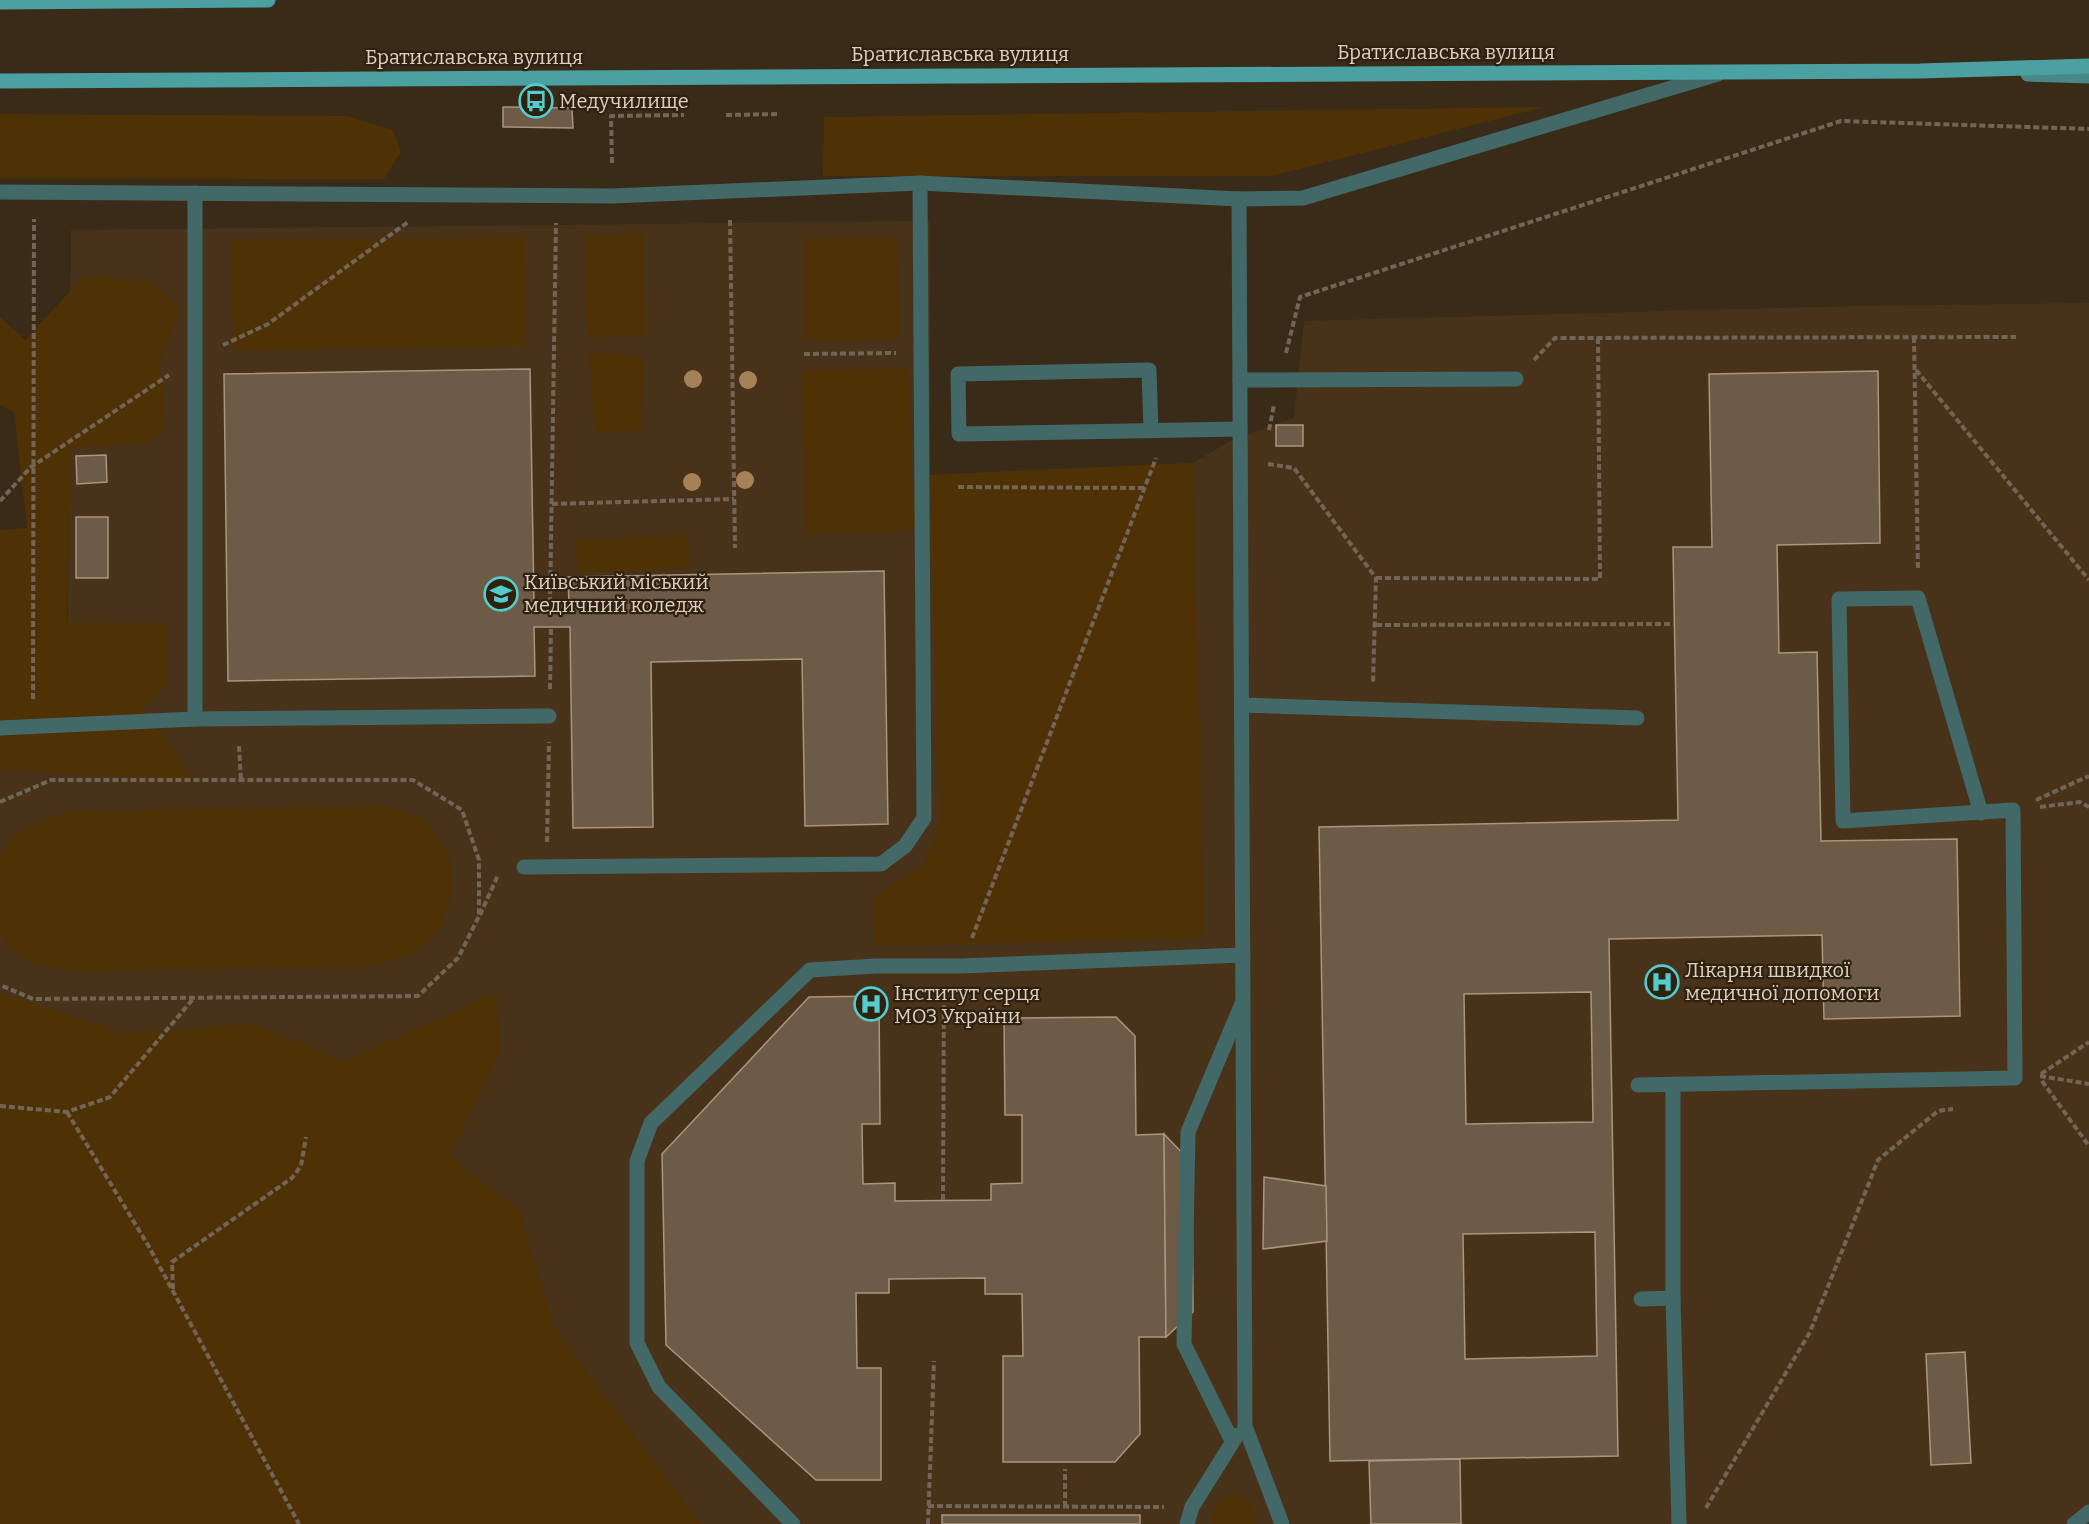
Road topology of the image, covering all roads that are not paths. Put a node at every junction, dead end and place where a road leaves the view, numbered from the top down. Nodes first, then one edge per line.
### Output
1 (244, 0) edge
2 (268, 0) edge
3 (0, 2) edge
4 (2089, 66) edge
5 (1729, 71) junction
6 (1920, 71) junction
7 (2089, 76) edge
8 (0, 81) edge
9 (920, 183) junction
10 (0, 192) edge
11 (195, 193) junction
12 (1239, 199) junction
13 (1516, 379) road end
14 (1240, 380) junction
15 (1151, 431) junction
16 (1240, 435) junction
17 (1242, 705) junction
18 (549, 716) road end
19 (1637, 717) dead end
20 (195, 719) junction
21 (0, 728) edge
22 (1981, 813) junction
23 (524, 867) road end
24 (1243, 955) junction
25 (1243, 1000) junction
26 (1673, 1084) junction
27 (1638, 1085) dead end
28 (1673, 1298) junction
29 (1641, 1299) dead end
30 (1245, 1426) junction
31 (1232, 1441) junction
32 (2089, 1512) edge
33 (793, 1524) edge
34 (1187, 1524) edge
35 (1282, 1524) edge
36 (1679, 1524) edge
37 (2074, 1524) edge

1 - 2 main road
1 - 3 main road
4 - 6 main road, Братиславська вулиця
5 - 6 main road, Братиславська вулиця
5 - 8 main road, Братиславська вулиця
5 - 12 lane
6 - 7 street, Братиславська вулиця
9 - 11 lane
9 - 12 lane
9 - 23 lane
10 - 11 lane
11 - 20 lane
12 - 14 lane
13 - 14 lane
14 - 16 lane
15 - 15 lane
15 - 16 lane
16 - 17 lane
17 - 19 lane
17 - 24 lane
18 - 20 lane
20 - 21 lane
22 - 22 lane
22 - 26 lane
24 - 25 lane
24 - 33 lane
25 - 30 lane
25 - 31 lane
26 - 27 lane
26 - 28 lane
28 - 29 lane
28 - 36 lane
30 - 31 lane
30 - 35 lane
31 - 34 lane
32 - 37 lane

